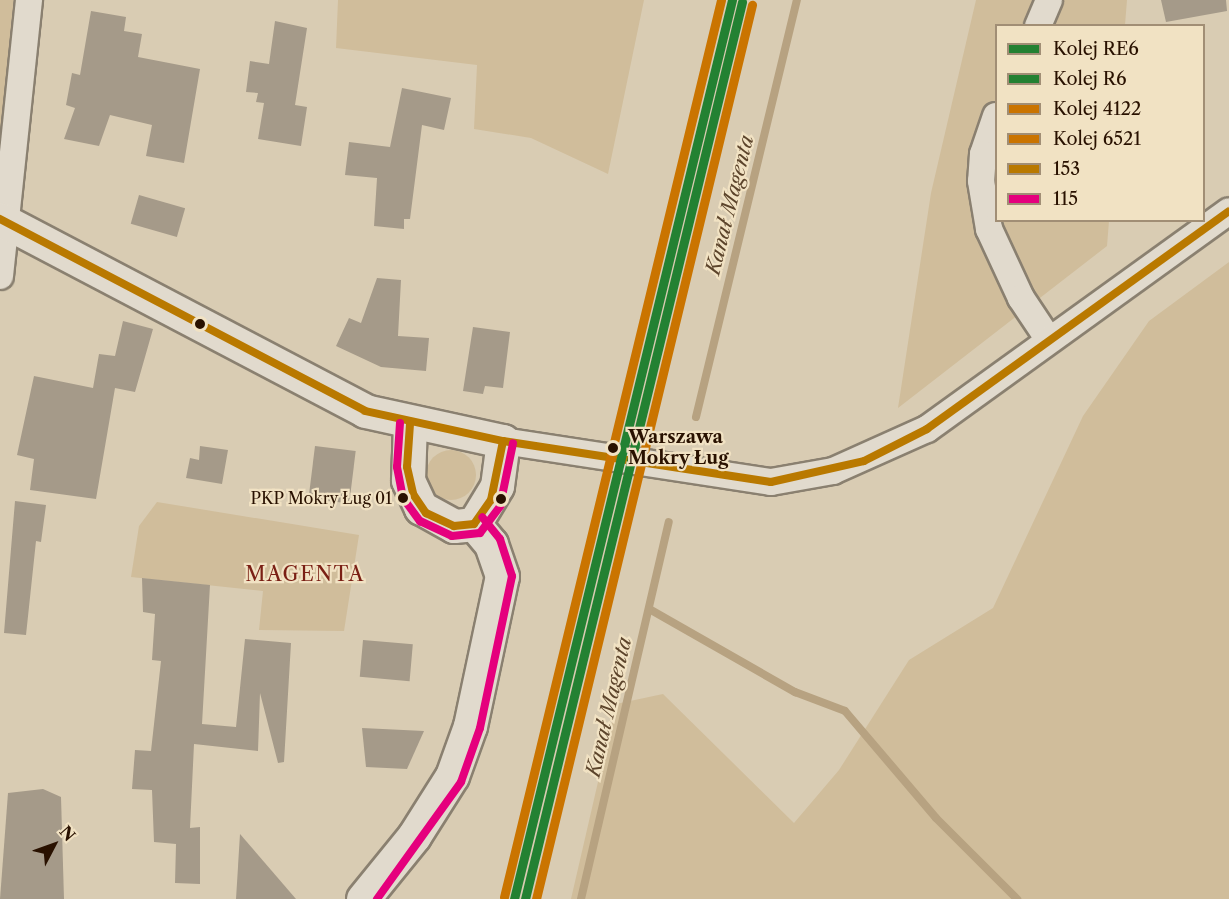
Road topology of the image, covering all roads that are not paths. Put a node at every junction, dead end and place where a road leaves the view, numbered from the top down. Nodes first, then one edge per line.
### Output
1 (29, 0) edge
2 (1049, 0) edge
3 (1039, 24) edge
4 (995, 119) edge
5 (1229, 211) edge
6 (2, 220) edge
7 (0, 276) edge
8 (1049, 340) junction
9 (410, 424) junction
10 (503, 441) junction
11 (474, 524) junction
12 (363, 899) edge

1 - 6 street
2 - 3 street
4 - 8 street
5 - 8 street
6 - 7 street
6 - 9 street
8 - 10 street
9 - 10 street
9 - 11 street
10 - 11 street
11 - 12 street

